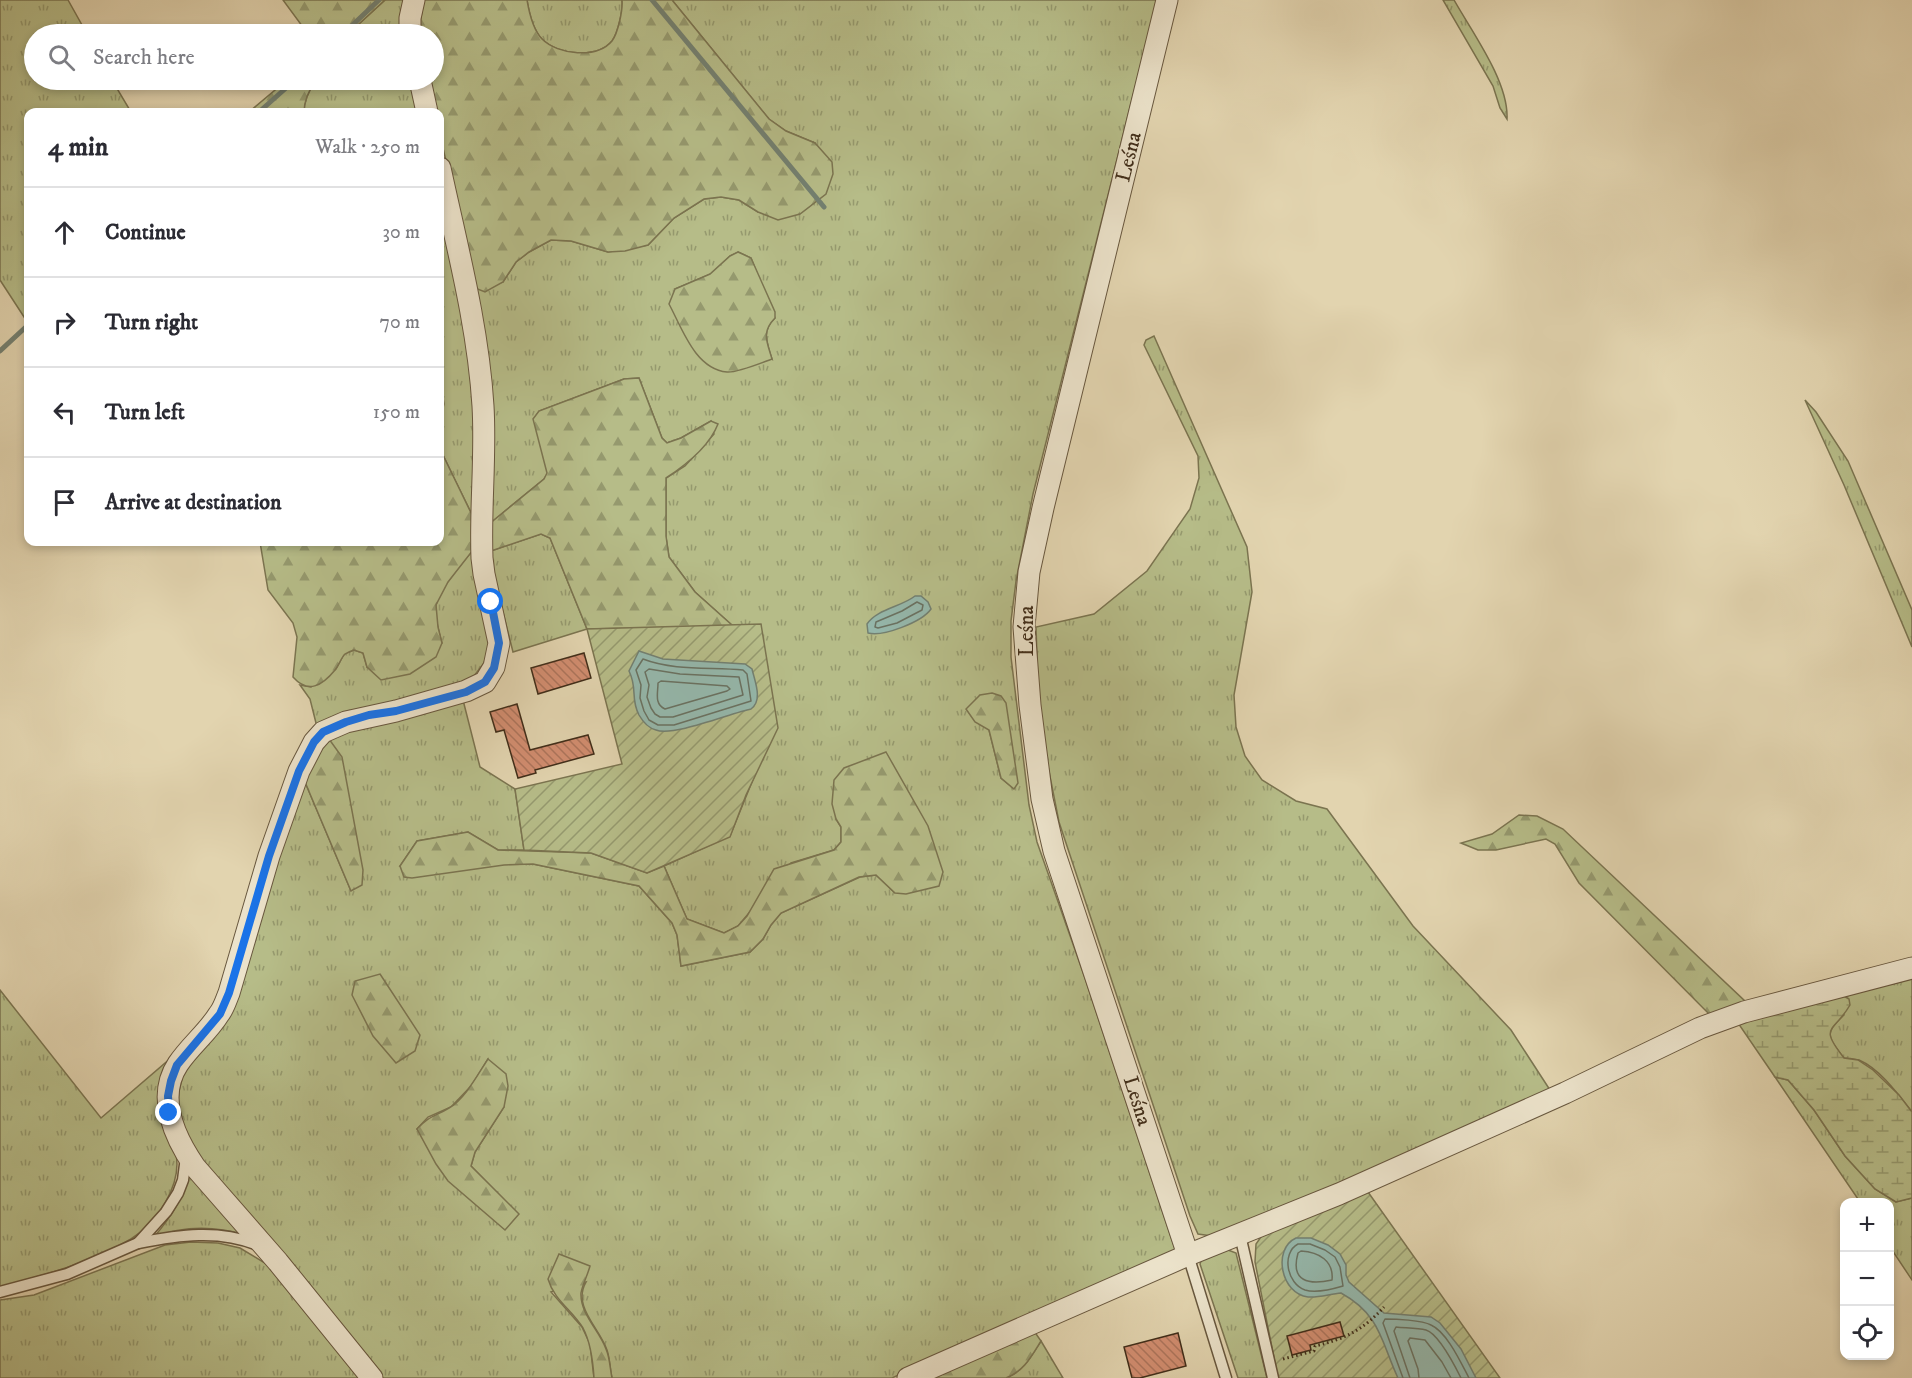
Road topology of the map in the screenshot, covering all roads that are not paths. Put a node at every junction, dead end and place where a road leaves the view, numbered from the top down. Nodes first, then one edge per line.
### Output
1 (414, 0) edge
2 (1167, 0) edge
3 (410, 24) edge
4 (422, 90) edge
5 (426, 108) edge
6 (444, 186) edge
7 (1912, 968) edge
8 (186, 1154) junction
9 (1240, 1235) junction
10 (138, 1243) junction
11 (263, 1247) junction
12 (1188, 1255) junction
13 (0, 1292) edge
14 (372, 1378) edge
15 (908, 1378) edge
16 (1226, 1378) edge
17 (1273, 1378) edge

1 - 3 street
2 - 12 street, Leśna
4 - 5 street
6 - 8 street
7 - 9 street
8 - 10 lane
8 - 11 street
9 - 12 street
9 - 17 lane
10 - 11 lane
10 - 13 lane
11 - 14 street
12 - 15 street
12 - 16 lane

